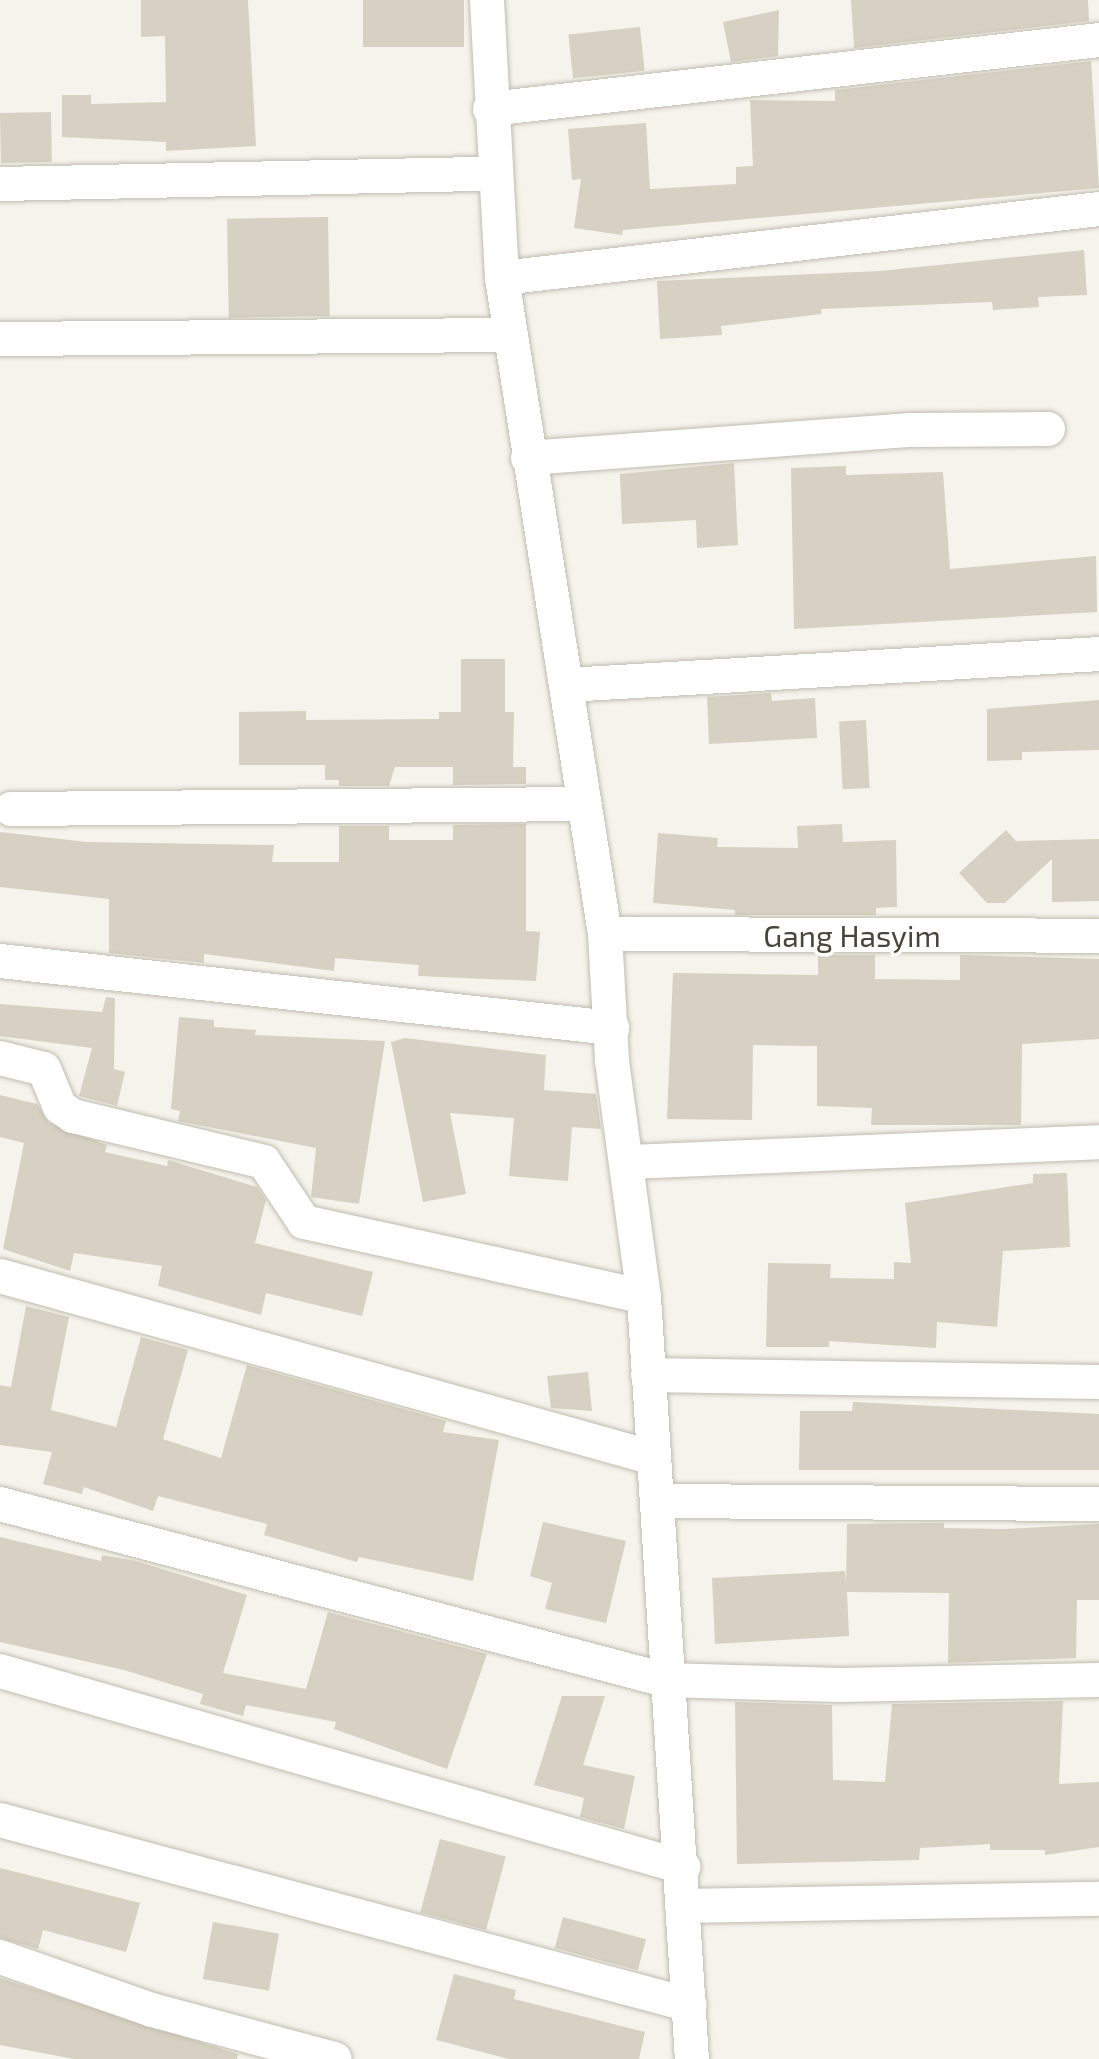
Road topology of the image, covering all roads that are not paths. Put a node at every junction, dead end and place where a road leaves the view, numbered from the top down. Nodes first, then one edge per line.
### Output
1 (487, 0) edge
2 (1099, 40) edge
3 (490, 109) junction
4 (494, 174) junction
5 (0, 184) edge
6 (1099, 209) edge
7 (502, 278) junction
8 (510, 335) junction
9 (0, 339) edge
10 (1048, 429) dead end
11 (528, 458) junction
12 (1099, 654) edge
13 (567, 685) junction
14 (583, 804) junction
15 (11, 809) dead end
16 (605, 934) junction
17 (1099, 936) edge
18 (0, 961) edge
19 (612, 1028) junction
20 (0, 1058) edge
21 (1099, 1142) edge
22 (629, 1162) junction
23 (0, 1276) edge
24 (644, 1297) junction
25 (648, 1375) junction
26 (1099, 1382) edge
27 (654, 1458) junction
28 (658, 1501) junction
29 (0, 1504) edge
30 (1099, 1504) edge
31 (0, 1671) edge
32 (665, 1680) junction
33 (1099, 1680) edge
34 (0, 1820) edge
35 (683, 1867) junction
36 (1099, 1899) edge
37 (685, 1906) junction
38 (0, 1957) edge
39 (690, 2005) junction
40 (335, 2059) edge
41 (692, 2059) edge

1 - 3 street
2 - 3 street
3 - 4 street
4 - 5 street
4 - 7 street
6 - 7 street
7 - 8 street
8 - 9 street
8 - 11 street
10 - 11 street
11 - 13 street
12 - 13 street
13 - 14 street
14 - 15 street
14 - 16 street
16 - 17 street, Gang Hasyim
16 - 19 street
18 - 19 street
19 - 22 street
20 - 24 street
21 - 22 street
22 - 24 street
23 - 27 street
24 - 25 street
25 - 26 street
25 - 27 street
27 - 28 street
28 - 30 street
28 - 32 street
29 - 32 street
31 - 35 street
32 - 33 street
32 - 35 street
34 - 39 street
35 - 37 street
36 - 37 street
37 - 39 street
38 - 40 street
39 - 41 street

